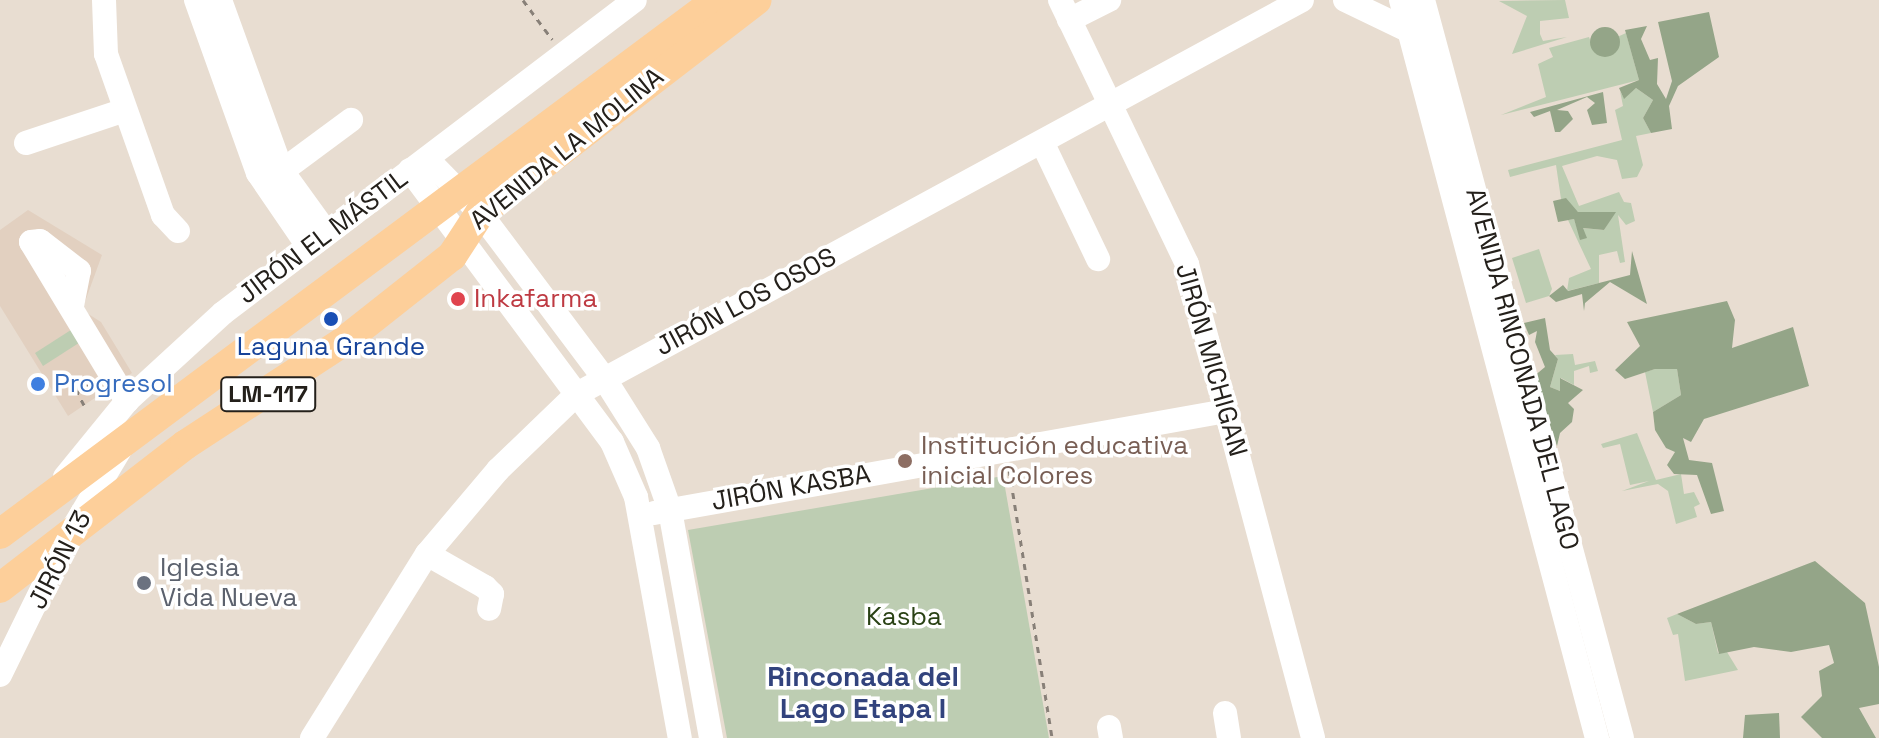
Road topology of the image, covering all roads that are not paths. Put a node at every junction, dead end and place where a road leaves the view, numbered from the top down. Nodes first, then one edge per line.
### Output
1 (104, 0) edge
2 (196, 0) edge
3 (220, 0) edge
4 (635, 0) edge
5 (717, 0) edge
6 (757, 0) edge
7 (1109, 0) edge
8 (1345, 0) edge
9 (1401, 0) edge
10 (1423, 0) edge
11 (1307, 1) edge
12 (1064, 10) edge
13 (1421, 34) junction
14 (1110, 105) junction
15 (125, 110) junction
16 (351, 120) dead end
17 (1042, 142) junction
18 (26, 143) dead end
19 (418, 164) junction
20 (273, 169) junction
21 (461, 205) junction
22 (42, 228) dead end
23 (178, 231) dead end
24 (460, 237) junction
25 (317, 239) junction
26 (21, 249) dead end
27 (1098, 259) dead end
28 (72, 306) dead end
29 (604, 378) junction
30 (577, 394) junction
31 (127, 401) junction
32 (1226, 411) junction
33 (122, 447) junction
34 (41, 506) junction
35 (670, 510) junction
36 (639, 516) junction
37 (0, 534) edge
38 (66, 540) junction
39 (427, 554) junction
40 (0, 588) edge
41 (489, 609) dead end
42 (0, 675) edge
43 (1225, 713) dead end
44 (312, 738) edge
45 (680, 738) edge
46 (711, 738) edge
47 (1229, 738) edge
48 (1313, 738) edge
49 (1597, 738) edge
50 (1622, 738) edge

1 - 15 street
2 - 20 street
3 - 20 street
4 - 19 street, JIRÓN EL MÁSTIL
5 - 21 main road, AVENIDA LA MOLINA / LM-117
6 - 21 main road, AVENIDA LA MOLINA / LM-117
7 - 12 street
8 - 13 street
9 - 13 street, AVENIDA RINCONADA DEL LAGO
10 - 13 street, AVENIDA RINCONADA DEL LAGO
11 - 14 street, JIRÓN LOS OSOS
12 - 14 street, JIRÓN MICHIGAN
13 - 49 street, AVENIDA RINCONADA DEL LAGO
13 - 50 street, AVENIDA RINCONADA DEL LAGO
14 - 17 street, JIRÓN LOS OSOS
14 - 32 street, JIRÓN MICHIGAN
15 - 18 street
15 - 23 street
16 - 20 street
17 - 27 street
17 - 29 street, JIRÓN LOS OSOS
19 - 21 street
19 - 25 street, JIRÓN EL MÁSTIL
20 - 25 street
21 - 24 main road, AVENIDA LA MOLINA / LM-117
21 - 29 street
21 - 33 main road, AVENIDA LA MOLINA / LM-117
22 - 26 street
24 - 30 street
24 - 38 main road, AVENIDA LA MOLINA / LM-117
25 - 31 street, JIRÓN EL MÁSTIL
28 - 31 street
29 - 30 street, JIRÓN LOS OSOS
29 - 35 street
30 - 36 street
30 - 39 street, JIRÓN LOS OSOS
31 - 34 street, JIRÓN EL MÁSTIL
32 - 35 street, JIRÓN KASBA
32 - 48 street, JIRÓN MICHIGAN
33 - 34 main road, AVENIDA LA MOLINA / LM-117
33 - 38 street, JIRÓN 13
34 - 37 main road, AVENIDA LA MOLINA / LM-117
35 - 36 street, JIRÓN KASBA
35 - 46 street
36 - 45 street
38 - 40 main road, AVENIDA LA MOLINA / LM-117
38 - 42 street, JIRÓN 13
39 - 41 street
39 - 44 street, JIRÓN LOS OSOS
43 - 47 street

